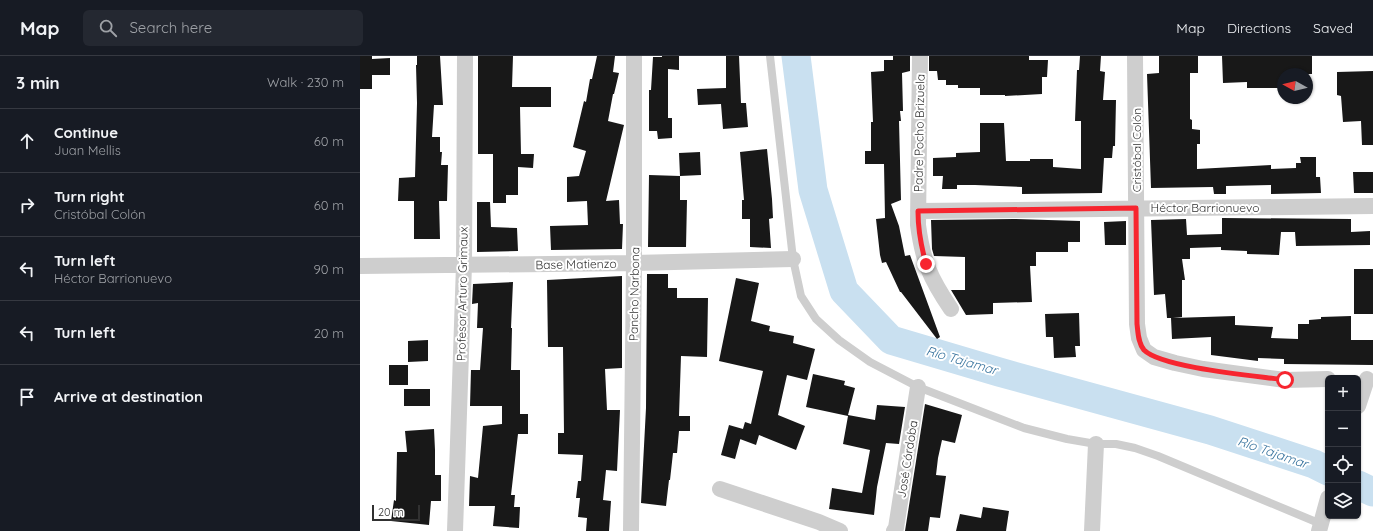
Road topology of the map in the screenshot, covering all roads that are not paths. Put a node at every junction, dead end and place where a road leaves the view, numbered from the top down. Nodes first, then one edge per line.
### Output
1 (465, 56) edge
2 (634, 56) edge
3 (770, 56) edge
4 (920, 56) edge
5 (1135, 56) edge
6 (1373, 206) edge
7 (1136, 208) junction
8 (918, 211) junction
9 (793, 259) junction
10 (634, 263) junction
11 (464, 265) junction
12 (360, 266) edge
13 (951, 309) dead end
14 (1325, 379) edge
15 (1366, 379) edge
16 (918, 387) junction
17 (1361, 396) edge
18 (1096, 444) junction
19 (720, 489) dead end
20 (1325, 509) edge
21 (1320, 527) edge
22 (455, 531) edge
23 (631, 531) edge
24 (840, 531) edge
25 (894, 531) edge
26 (1092, 531) edge

1 - 11 street, Profesor Arturo Grimaux
2 - 10 street, Pancho Narbona
3 - 9 lane
4 - 8 street, Padre Pocho Brizuela
5 - 7 street, Cristóbal Colón
6 - 7 street, Héctor Barrionuevo
7 - 8 street, Héctor Barrionuevo
7 - 14 street, Cristóbal Colón
8 - 13 street, Padre Pocho Brizuela
9 - 10 street, Base Matienzo
9 - 16 lane
10 - 11 street, Base Matienzo
10 - 23 street, Pancho Narbona
11 - 12 street, Base Matienzo
11 - 22 street, Profesor Arturo Grimaux
15 - 17 street
16 - 18 lane
16 - 25 street, José Córdoba
18 - 21 lane
18 - 26 street
19 - 24 street
20 - 21 street

